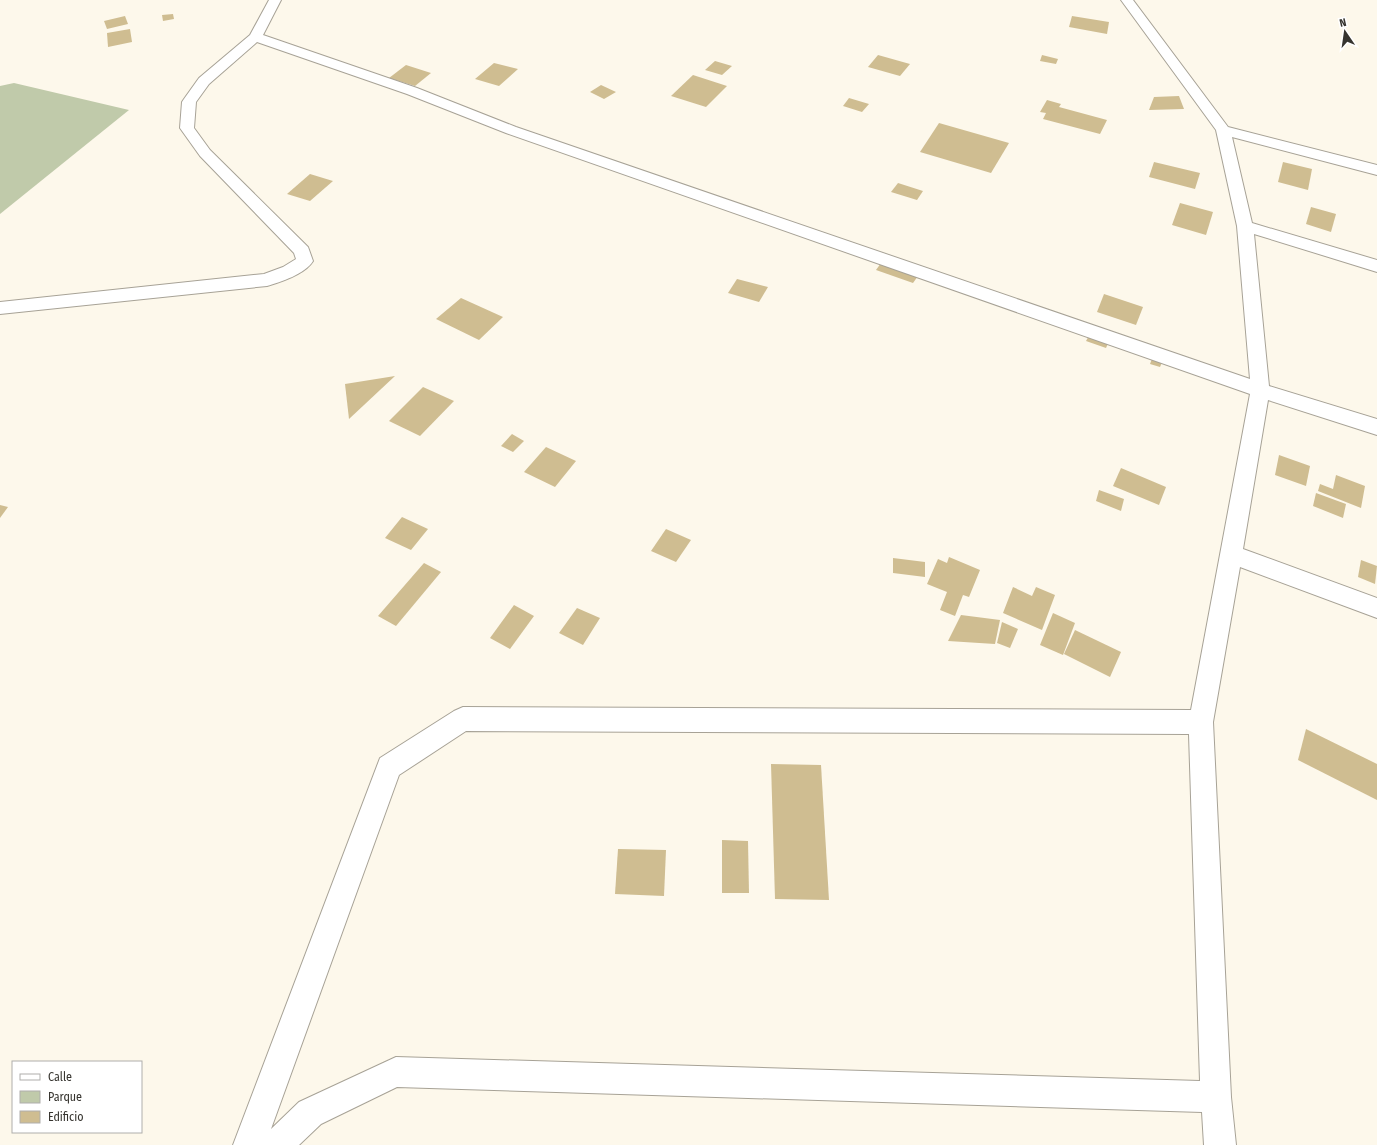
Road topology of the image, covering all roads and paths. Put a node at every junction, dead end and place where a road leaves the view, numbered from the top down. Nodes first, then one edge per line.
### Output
1 (275, 0) edge
2 (1127, 0) edge
3 (255, 37) junction
4 (1224, 130) junction
5 (1377, 170) edge
6 (1245, 226) junction
7 (1377, 266) edge
8 (0, 308) edge
9 (1260, 390) junction
10 (1377, 427) edge
11 (1231, 554) junction
12 (1377, 608) edge
13 (1202, 722) junction
14 (1216, 1097) junction
15 (249, 1145) edge
16 (276, 1145) edge
17 (1220, 1145) edge

1 - 3 street
2 - 4 street
3 - 8 street
3 - 9 street
4 - 5 street
4 - 6 street
6 - 7 street
6 - 9 street
9 - 10 street
9 - 11 street
11 - 12 street
11 - 13 street
13 - 14 street
13 - 15 street
14 - 16 street
14 - 17 street

